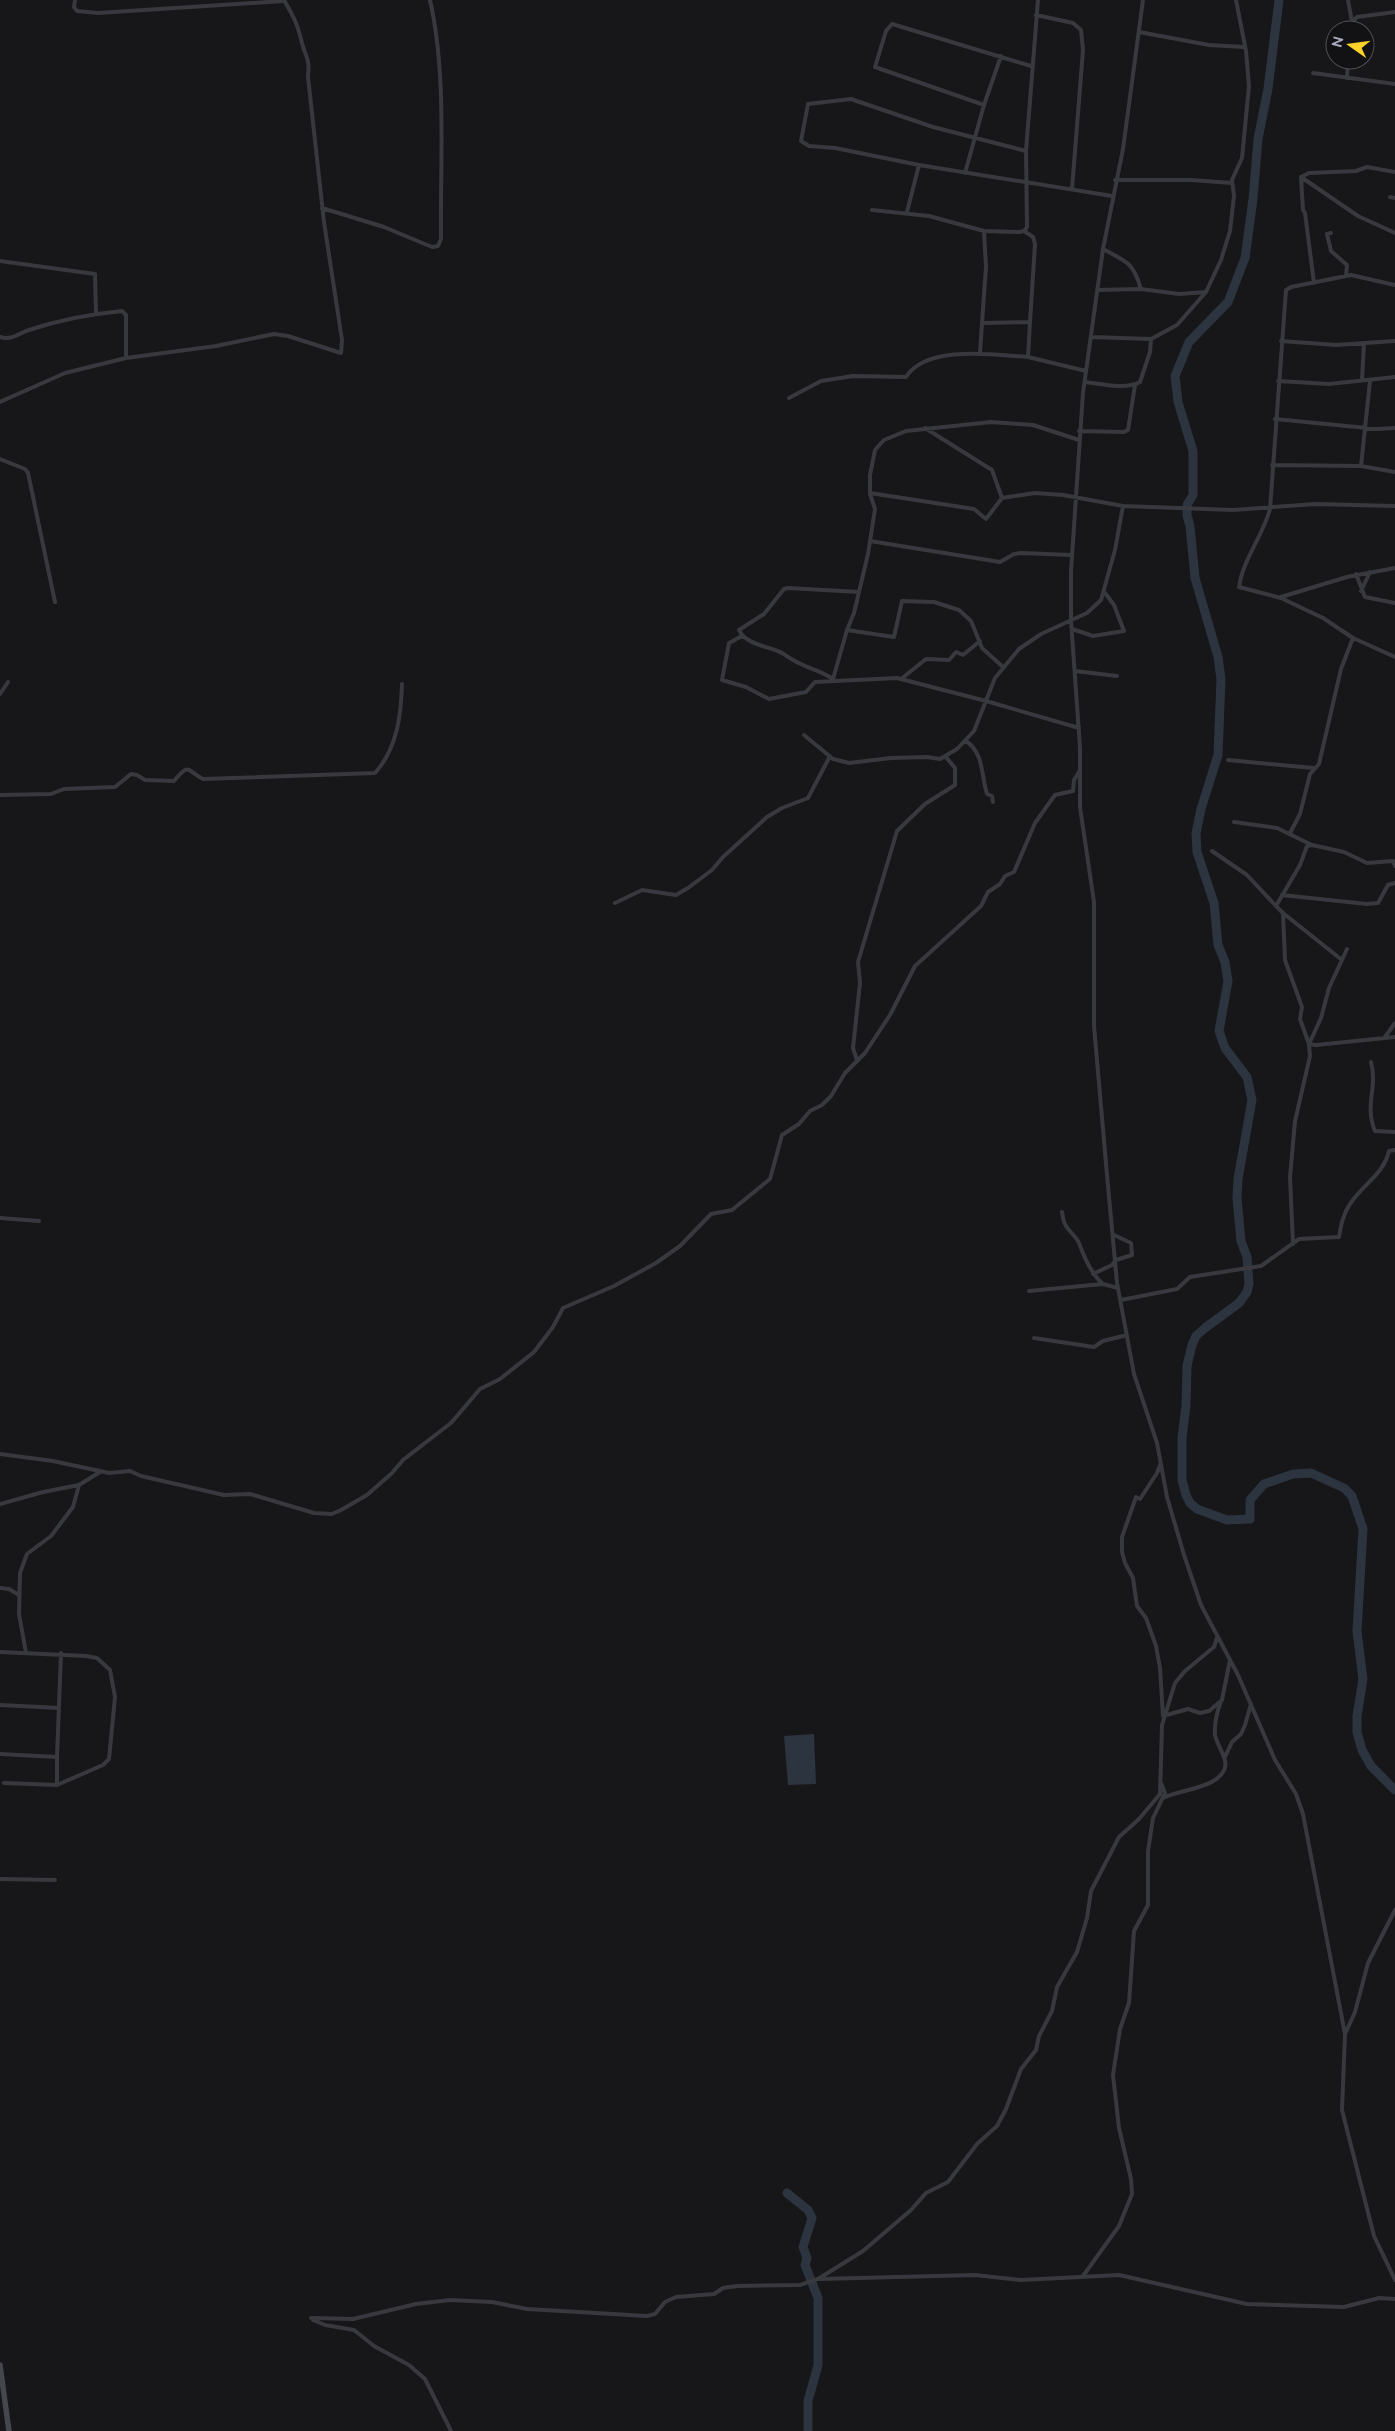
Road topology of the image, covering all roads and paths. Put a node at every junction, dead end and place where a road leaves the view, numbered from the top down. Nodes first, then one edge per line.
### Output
1 (75, 0) edge
2 (284, 0) edge
3 (430, 0) edge
4 (1038, 0) edge
5 (1143, 0) edge
6 (1236, 0) edge
7 (1348, 0) edge
8 (1395, 12) edge
9 (1036, 15) junction
10 (1352, 20) edge
11 (1354, 20) edge
12 (1139, 32) junction
13 (1244, 47) junction
14 (1001, 56) junction
15 (1031, 66) junction
16 (1347, 70) edge
17 (1313, 72) dead end
18 (1347, 78) junction
19 (1395, 84) edge
20 (984, 105) junction
21 (974, 139) junction
22 (1026, 151) junction
23 (919, 165) junction
24 (1395, 172) edge
25 (965, 173) junction
26 (1301, 177) junction
27 (1115, 180) junction
28 (1027, 182) junction
29 (1232, 183) junction
30 (1072, 189) junction
31 (1112, 196) junction
32 (322, 208) junction
33 (872, 210) dead end
34 (907, 212) junction
35 (984, 231) junction
36 (1024, 231) junction
37 (1331, 233) dead end
38 (1395, 233) edge
39 (1103, 249) junction
40 (0, 261) edge
41 (1346, 276) junction
42 (1314, 283) junction
43 (1395, 286) edge
44 (1141, 289) junction
45 (1097, 290) junction
46 (1206, 292) junction
47 (96, 313) junction
48 (1030, 322) junction
49 (982, 323) junction
50 (0, 337) edge
51 (1091, 337) junction
52 (1151, 339) junction
53 (1281, 341) junction
54 (1395, 341) edge
55 (1364, 344) junction
56 (980, 353) junction
57 (1028, 357) junction
58 (126, 358) junction
59 (1086, 371) junction
60 (1395, 377) edge
61 (1362, 380) junction
62 (1278, 381) junction
63 (1370, 381) junction
64 (1085, 382) junction
65 (1135, 385) junction
66 (789, 398) dead end
67 (0, 402) edge
68 (1275, 419) junction
69 (1366, 427) junction
70 (925, 428) junction
71 (1395, 428) edge
72 (1079, 431) junction
73 (1079, 440) junction
74 (0, 459) edge
75 (1272, 465) junction
76 (1361, 466) junction
77 (1395, 472) edge
78 (870, 493) junction
79 (1002, 498) junction
80 (1077, 499) junction
81 (1123, 506) junction
82 (1395, 506) edge
83 (1270, 509) junction
84 (870, 541) junction
85 (1072, 554) junction
86 (1395, 568) edge
87 (1370, 572) junction
88 (1356, 574) junction
89 (1361, 591) junction
90 (859, 592) junction
91 (1105, 592) junction
92 (1281, 598) junction
93 (55, 602) dead end
94 (1395, 603) edge
95 (1071, 620) junction
96 (1072, 629) junction
97 (847, 630) junction
98 (742, 636) junction
99 (1353, 638) junction
100 (980, 641) junction
101 (1395, 657) edge
102 (1003, 667) junction
103 (1075, 671) junction
104 (1117, 676) dead end
105 (834, 679) junction
106 (900, 680) junction
107 (8, 682) dead end
108 (402, 684) dead end
109 (0, 694) edge
110 (986, 701) junction
111 (1079, 728) junction
112 (804, 735) dead end
113 (966, 741) junction
114 (830, 756) junction
115 (945, 756) junction
116 (1228, 760) dead end
117 (1313, 768) junction
118 (1081, 770) junction
119 (0, 795) edge
120 (993, 802) dead end
121 (1234, 822) dead end
122 (1290, 833) junction
123 (1312, 844) junction
124 (1212, 851) dead end
125 (1395, 866) edge
126 (1395, 883) edge
127 (1282, 895) junction
128 (615, 903) dead end
129 (1276, 906) junction
130 (1283, 913) junction
131 (1346, 949) dead end
132 (1342, 960) junction
133 (1395, 1023) edge
134 (1385, 1037) junction
135 (1395, 1037) edge
136 (1309, 1044) junction
137 (857, 1060) junction
138 (1371, 1062) dead end
139 (1395, 1132) edge
140 (1395, 1150) edge
141 (1062, 1212) dead end
142 (0, 1218) edge
143 (39, 1221) dead end
144 (1114, 1235) junction
145 (1293, 1244) junction
146 (1116, 1260) junction
147 (1093, 1274) junction
148 (1103, 1284) junction
149 (1118, 1288) junction
150 (1029, 1290) dead end
151 (1120, 1300) junction
152 (1127, 1335) junction
153 (1034, 1338) dead end
154 (0, 1454) edge
155 (1160, 1465) junction
156 (100, 1472) junction
157 (79, 1485) junction
158 (0, 1504) edge
159 (0, 1588) edge
160 (19, 1595) junction
161 (1217, 1638) junction
162 (0, 1652) edge
163 (26, 1653) junction
164 (61, 1654) junction
165 (1230, 1660) junction
166 (1222, 1700) junction
167 (1252, 1703) junction
168 (0, 1705) edge
169 (58, 1708) junction
170 (1163, 1716) junction
171 (0, 1754) edge
172 (56, 1757) junction
173 (1225, 1757) junction
174 (1161, 1782) junction
175 (4, 1783) dead end
176 (57, 1785) junction
177 (1163, 1798) junction
178 (1152, 1803) junction
179 (1159, 1803) junction
180 (0, 1879) edge
181 (55, 1880) dead end
182 (1395, 1910) edge
183 (1346, 2034) junction
184 (1083, 2276) junction
185 (818, 2279) junction
186 (1395, 2280) edge
187 (1395, 2299) edge
188 (0, 2365) edge
189 (3, 2400) edge
190 (9, 2431) edge
191 (451, 2431) edge

1 - 2 street
2 - 32 street
3 - 32 street
4 - 9 street
5 - 12 street
6 - 13 street
7 - 10 street
8 - 11 street
9 - 15 street
9 - 30 street
12 - 13 street
12 - 27 street
13 - 29 street
14 - 15 street
14 - 20 street
14 - 20 street
15 - 22 street
16 - 18 street
17 - 18 street
18 - 19 street
20 - 21 street
21 - 22 street
21 - 23 street
21 - 25 street
22 - 28 street
23 - 25 street
23 - 34 street
24 - 26 street
25 - 28 street
26 - 38 street
26 - 42 street
27 - 29 street
27 - 31 street
28 - 30 street
28 - 36 street
29 - 46 street
30 - 31 street
31 - 39 street
32 - 58 street
33 - 34 street
34 - 35 street
35 - 36 street
35 - 49 street
36 - 48 street
37 - 41 street
39 - 44 street
39 - 45 street
40 - 47 street
41 - 42 street
41 - 43 street
42 - 53 street
44 - 45 street
44 - 46 street
45 - 51 street
46 - 52 street
47 - 50 street
47 - 58 street
48 - 49 street
48 - 57 street
49 - 56 street
51 - 52 street
51 - 59 street
52 - 65 street
53 - 55 street
53 - 62 street
54 - 55 street
55 - 61 street
56 - 57 street
56 - 66 street
57 - 59 street
58 - 67 street
59 - 64 street
60 - 63 street
61 - 62 street
61 - 63 street
62 - 68 street
63 - 69 street
64 - 65 street
64 - 72 street
65 - 72 street
68 - 69 street
68 - 75 street
69 - 71 street
69 - 76 street
70 - 73 street
70 - 78 street
70 - 79 street
72 - 73 street
73 - 80 street
74 - 93 street
75 - 76 street
75 - 83 street
76 - 77 street
78 - 79 street
78 - 84 street
79 - 80 street
80 - 81 street
80 - 85 street
81 - 83 street
81 - 91 street
82 - 83 street
83 - 92 street
84 - 85 street
84 - 90 street
85 - 95 street
86 - 87 street
87 - 88 street
87 - 89 street
88 - 89 street
88 - 92 street
89 - 94 street
90 - 97 street
90 - 98 street
91 - 95 street
91 - 96 street
92 - 99 street
95 - 96 street
95 - 102 street
96 - 103 street
97 - 100 street
97 - 105 street
98 - 105 street
98 - 105 street
99 - 101 street
99 - 117 street
100 - 102 street
100 - 106 street
102 - 110 street
103 - 104 street
103 - 111 street
105 - 106 street
106 - 110 street
107 - 109 street
108 - 119 street
110 - 111 street
110 - 113 street
111 - 118 street
112 - 114 street
113 - 115 street
113 - 120 street
114 - 115 street
114 - 128 street
115 - 137 street
116 - 117 street
117 - 122 street
118 - 137 street
118 - 144 street
121 - 122 street
122 - 123 street
123 - 125 street
123 - 127 street
124 - 129 street
126 - 127 street
127 - 129 street
129 - 130 street
130 - 132 street
130 - 136 street
131 - 132 street
132 - 136 street
133 - 134 street
134 - 135 street
134 - 136 street
136 - 145 street
137 - 156 street
138 - 139 street
140 - 145 street
141 - 147 street
142 - 143 street
144 - 146 street
144 - 146 street
145 - 151 street
146 - 147 street
146 - 149 street
147 - 148 street
148 - 149 street
148 - 150 street
149 - 151 street
151 - 152 street
152 - 153 street
152 - 155 street
154 - 156 street
155 - 161 street
155 - 170 street
156 - 157 street
157 - 158 street
157 - 160 street
159 - 160 street
160 - 163 street
161 - 165 street
161 - 170 street
162 - 163 street
163 - 164 street
164 - 169 street
164 - 176 street
165 - 166 street
165 - 167 street
166 - 170 street
166 - 173 street
167 - 173 street
167 - 183 street
168 - 169 street
169 - 172 street
170 - 174 street
171 - 172 street
172 - 176 street
173 - 177 street
174 - 177 street
174 - 178 street
175 - 176 street
177 - 179 street
178 - 179 street
178 - 185 street
179 - 184 street
180 - 181 street
182 - 183 street
183 - 186 street
184 - 185 street
184 - 187 street
185 - 191 street
188 - 189 main road
189 - 190 main road

